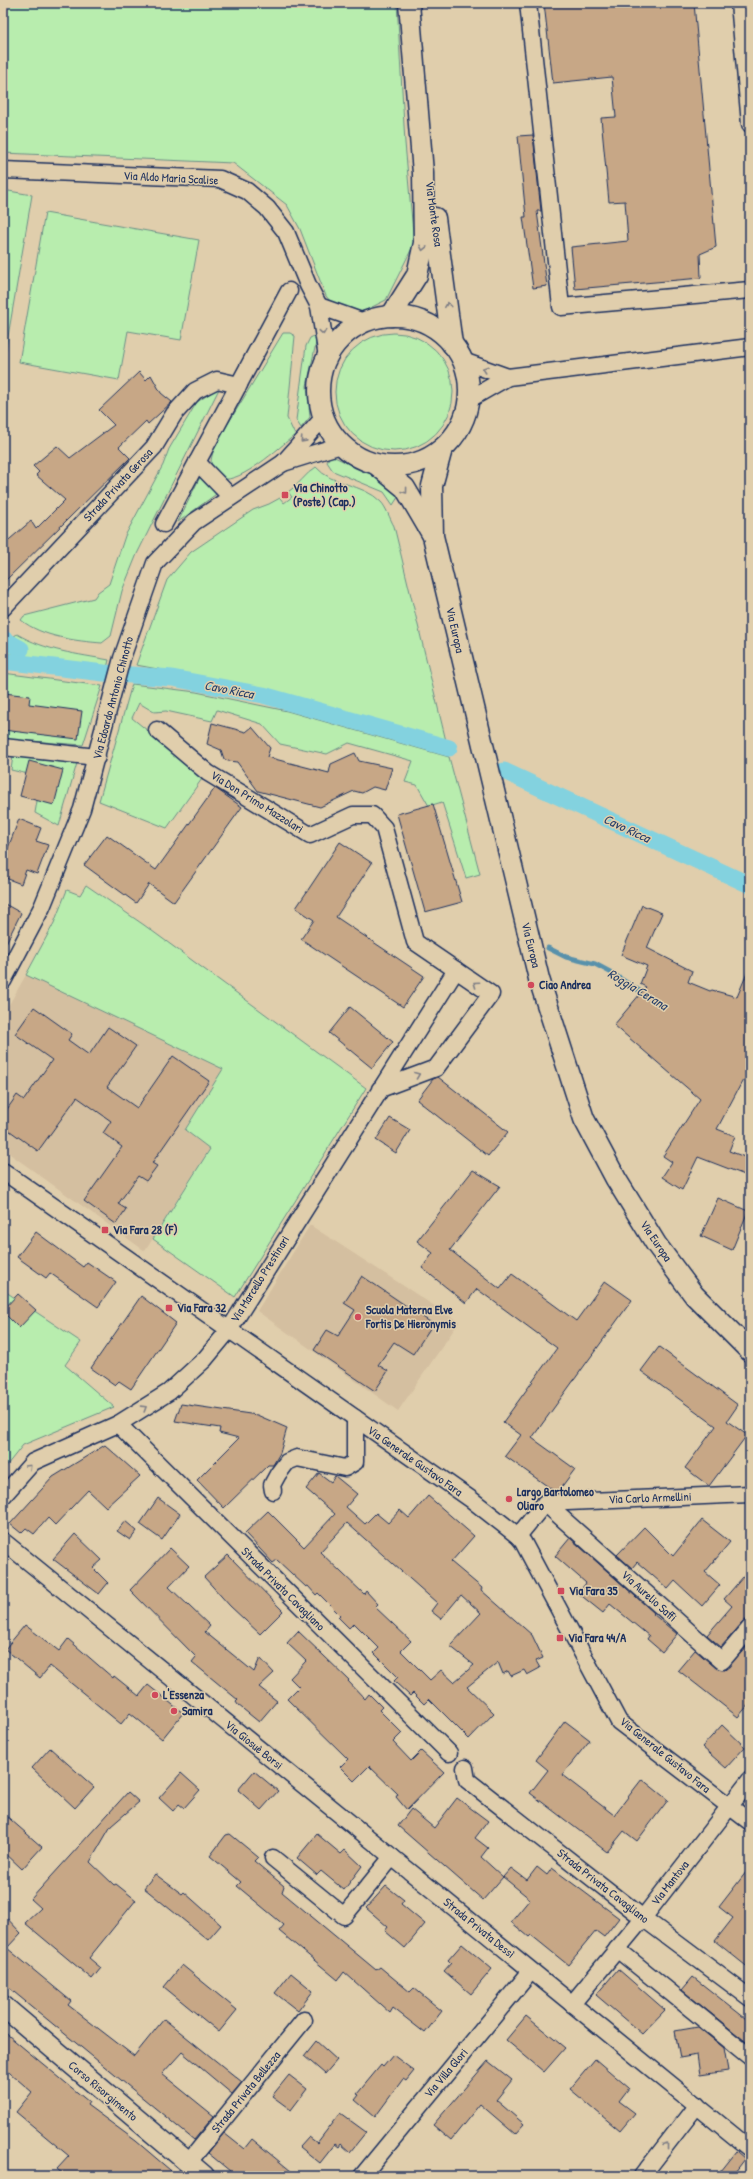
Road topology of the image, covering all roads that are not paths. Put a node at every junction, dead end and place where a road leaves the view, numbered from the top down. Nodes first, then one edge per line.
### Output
1 (409, 3) edge
2 (528, 3) edge
3 (739, 3) edge
4 (416, 84) junction
5 (750, 124) edge
6 (3, 170) edge
7 (750, 290) edge
8 (289, 291) dead end
9 (319, 306) junction
10 (391, 316) junction
11 (364, 322) junction
12 (452, 344) junction
13 (750, 347) edge
14 (327, 357) junction
15 (463, 362) junction
16 (508, 377) junction
17 (239, 385) junction
18 (468, 400) junction
19 (324, 417) junction
20 (341, 445) junction
21 (442, 449) junction
22 (197, 462) junction
23 (283, 463) junction
24 (376, 465) junction
25 (231, 497) junction
26 (164, 524) dead end
27 (433, 536) junction
28 (3, 608) edge
29 (157, 730) dead end
30 (3, 747) edge
31 (97, 757) junction
32 (456, 970) junction
33 (5, 972) edge
34 (380, 1089) junction
35 (3, 1170) edge
36 (229, 1330) junction
37 (750, 1350) edge
38 (355, 1418) junction
39 (118, 1424) junction
40 (274, 1491) dead end
41 (750, 1494) edge
42 (3, 1496) edge
43 (545, 1503) junction
44 (518, 1536) junction
45 (3, 1541) edge
46 (750, 1628) edge
47 (449, 1753) dead end
48 (465, 1768) dead end
49 (750, 1780) edge
50 (729, 1806) junction
51 (750, 1822) edge
52 (392, 1857) junction
53 (273, 1858) dead end
54 (643, 1918) junction
55 (617, 1949) junction
56 (531, 1971) junction
57 (750, 1998) edge
58 (572, 2004) junction
59 (3, 2006) edge
60 (304, 2020) dead end
61 (750, 2057) edge
62 (696, 2106) junction
63 (750, 2149) edge
64 (188, 2163) junction
65 (204, 2176) edge
66 (362, 2176) edge
67 (642, 2176) edge

1 - 4 main road, Via Monte Rosa
2 - 7 street
3 - 5 street
4 -> 10 main road, Via Monte Rosa
12 -> 4 main road, Via Monte Rosa
6 - 9 street, Via Aldo Maria Scalise
8 - 17 street
9 - 11 street
9 -> 14 street, Via Aldo Maria Scalise
10 - 11 main road
10 - 12 main road
11 - 14 main road
12 - 15 main road
13 - 16 street
14 - 19 main road
16 -> 15 street
15 - 18 main road
16 - 18 street
17 - 22 street
17 - 28 street, Strada Privata Gerosa
18 - 21 main road
19 - 20 main road
19 -> 23 street, Via Edoardo Antonio Chinotto
20 - 23 street, Via Edoardo Antonio Chinotto
20 - 24 main road
21 - 24 main road
21 - 27 main road, Via Europa
22 - 25 street
22 - 26 street
23 - 25 street, Via Edoardo Antonio Chinotto
24 -> 27 main road, Via Europa
25 - 31 street, Via Edoardo Antonio Chinotto
27 - 37 main road, Via Europa
29 - 32 street, Via Don Primo Mazzolari
30 - 31 street
31 - 33 street, Via Edoardo Antonio Chinotto
32 - 34 street, Via Marcello Prestinari
34 -> 32 street
34 - 36 street, Via Marcello Prestinari
35 - 36 street, Via Generale Gustavo Fara
36 - 38 street, Via Generale Gustavo Fara
39 -> 36 street, Via Marcello Prestinari
38 - 40 street
38 - 44 street, Via Generale Gustavo Fara
42 -> 39 street, Via Marcello Prestinari
39 - 47 street, Strada Privata Cavagliano
41 - 43 street, Via Carlo Armellini
43 - 44 street
43 - 46 street, Via Aurelio Saffi
44 - 50 street, Via Generale Gustavo Fara
45 - 52 street, Via Giosuè Borsi
48 - 54 street, Strada Privata Cavagliano
49 - 50 street, Via Mantova
50 - 51 street, Via Generale Gustavo Fara
50 - 54 street, Via Mantova
52 - 53 street
52 - 56 street, Strada Privata Dessì
54 - 55 street, Via Mantova
54 - 57 street, Strada Privata Cavagliano
55 - 58 street, Via Mantova
55 - 61 street
56 - 58 street, Strada Privata Dessì
56 - 66 street, Via Villa Glori
58 - 62 street, Strada Privata Dessì
59 - 64 main road, Corso Risorgimento
60 - 64 street, Strada Privata Bellezza
62 - 63 street, Strada Privata Dessì
67 -> 62 street
64 - 65 main road, Corso Risorgimento

